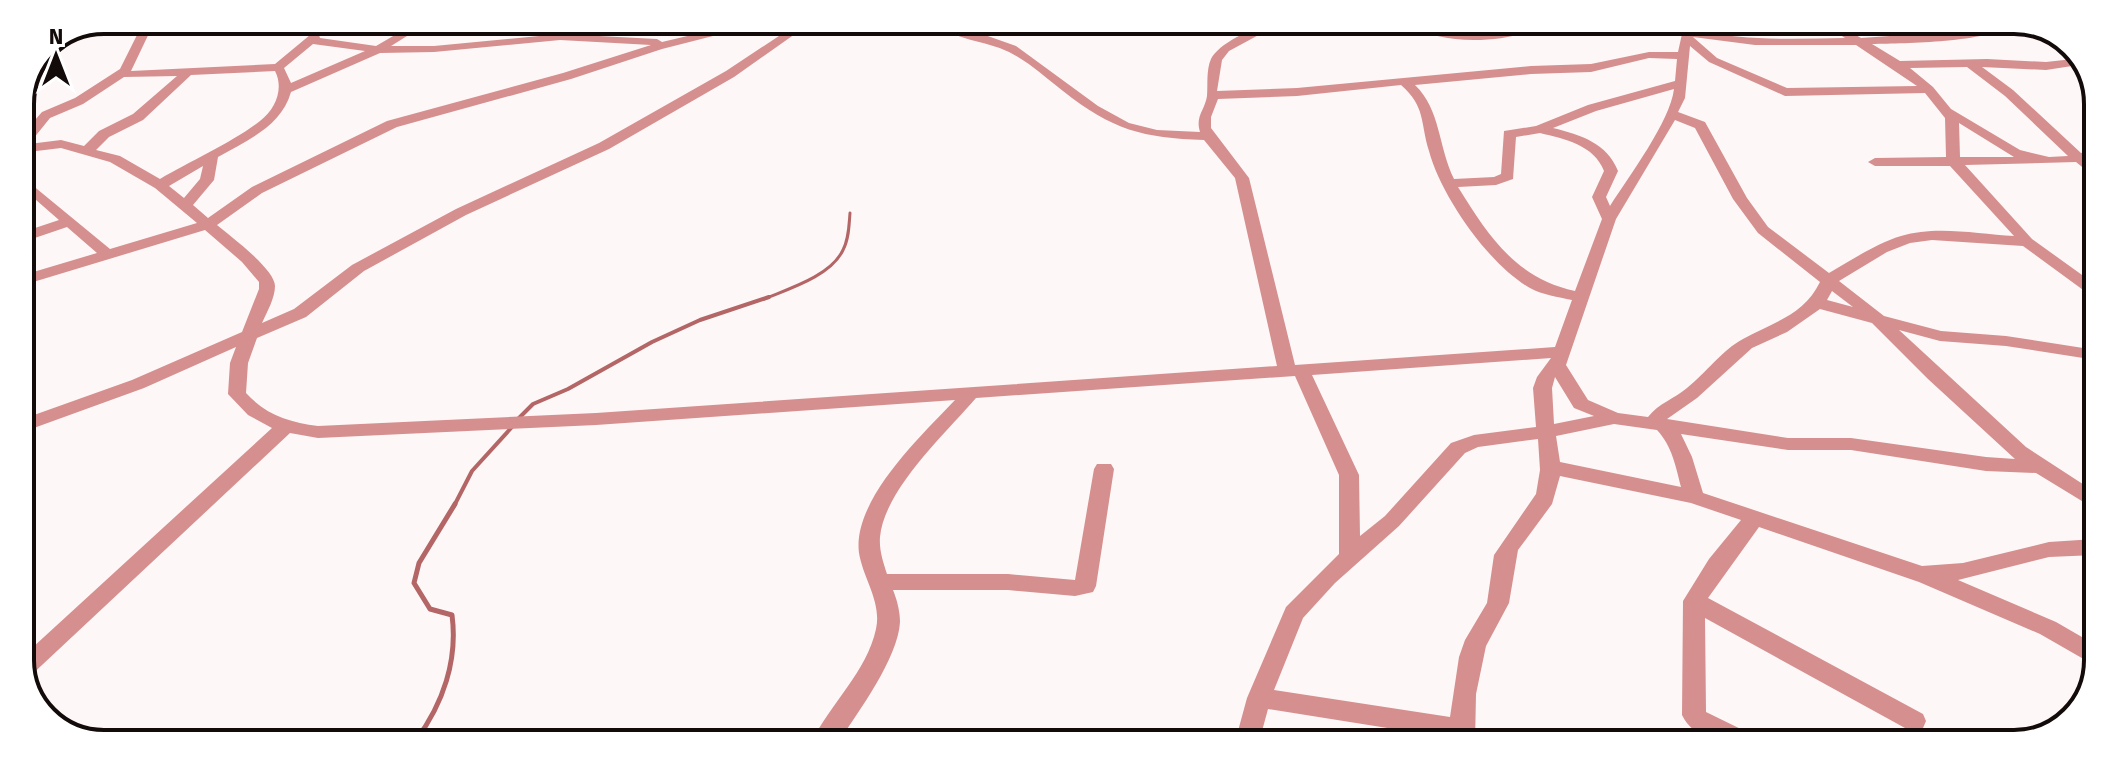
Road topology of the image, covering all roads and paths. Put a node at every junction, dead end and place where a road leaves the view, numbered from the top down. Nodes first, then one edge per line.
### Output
1 (143, 34) edge
2 (315, 34) edge
3 (404, 34) edge
4 (711, 34) edge
5 (789, 34) edge
6 (959, 34) edge
7 (1254, 34) edge
8 (1442, 34) edge
9 (1501, 34) edge
10 (1687, 34) edge
11 (1691, 34) edge
12 (1704, 34) edge
13 (1847, 34) edge
14 (1940, 34) edge
15 (1992, 34) edge
16 (1944, 36) junction
17 (308, 40) junction
18 (1857, 41) junction
19 (1972, 42) junction
20 (672, 43) junction
21 (377, 50) junction
22 (1683, 56) junction
23 (1987, 63) junction
24 (2071, 63) edge
25 (1971, 64) junction
26 (1896, 65) junction
27 (2054, 66) junction
28 (278, 67) junction
29 (2075, 70) edge
30 (125, 71) junction
31 (187, 73) junction
32 (1404, 81) junction
33 (1681, 83) junction
34 (288, 89) junction
35 (1927, 89) junction
36 (1213, 95) junction
37 (1944, 110) junction
38 (1671, 114) junction
39 (1539, 129) junction
40 (34, 130) edge
41 (1209, 136) junction
42 (34, 146) edge
43 (88, 150) junction
44 (212, 155) junction
45 (2084, 158) edge
46 (2080, 160) junction
47 (1953, 161) junction
48 (2033, 161) junction
49 (1875, 162) dead end
50 (2084, 164) edge
51 (1451, 183) junction
52 (160, 185) junction
53 (34, 191) edge
54 (184, 207) junction
55 (1609, 219) junction
56 (70, 221) junction
57 (207, 225) junction
58 (34, 233) edge
59 (2027, 242) junction
60 (108, 255) junction
61 (34, 277) edge
62 (1829, 280) junction
63 (2084, 283) edge
64 (1580, 297) junction
65 (1818, 303) junction
66 (1877, 318) junction
67 (252, 333) junction
68 (2084, 353) edge
69 (1559, 359) junction
70 (1294, 370) junction
71 (972, 392) junction
72 (1614, 418) junction
73 (34, 422) edge
74 (1660, 423) junction
75 (284, 428) junction
76 (1548, 432) junction
77 (2038, 466) junction
78 (1550, 467) junction
79 (1104, 469) dead end
80 (2084, 495) edge
81 (1694, 497) junction
82 (1754, 518) junction
83 (2084, 547) edge
84 (1350, 557) junction
85 (1921, 574) junction
86 (877, 582) junction
87 (1694, 601) junction
88 (2084, 650) edge
89 (34, 661) edge
90 (1259, 698) junction
91 (1914, 721) dead end
92 (832, 730) edge
93 (1250, 730) edge
94 (1430, 730) edge
95 (1462, 730) edge
96 (1716, 730) edge

1 - 30 street
2 - 17 street
3 - 21 street
4 - 20 street
5 - 67 street
6 - 41 street
7 - 36 street
8 - 9 street
10 - 22 street
11 - 35 street
12 - 18 street
13 - 18 street
14 - 16 street
15 - 19 street
16 - 18 street
16 - 19 street
17 - 21 street
17 - 28 street
18 - 26 street
19 - 23 street
20 - 21 street
20 - 57 street
21 - 34 street
22 - 32 street
22 - 33 street
23 - 25 street
23 - 27 street
24 - 27 street
25 - 26 street
25 - 46 street
26 - 35 street
27 - 29 street
28 - 31 street
28 - 34 street
30 - 31 street
30 - 40 street
31 - 43 street
32 - 36 street
32 - 51 street
33 - 38 street
33 - 39 street
34 - 44 street
35 - 37 street
36 - 41 street
37 - 47 street
37 - 48 street
38 - 55 street
38 - 62 street
39 - 51 street
39 - 55 street
41 - 70 street
42 - 43 street
43 - 52 street
44 - 52 street
44 - 54 street
45 - 46 street
46 - 48 street
46 - 50 street
47 - 48 street
47 - 49 street
47 - 59 street
51 - 64 street
52 - 54 street
53 - 56 street
54 - 57 street
55 - 64 street
56 - 58 street
56 - 60 street
57 - 60 street
57 - 67 street
59 - 62 street
59 - 63 street
60 - 61 street
62 - 65 street
62 - 66 street
64 - 69 street
65 - 66 street
65 - 74 street
66 - 68 street
66 - 77 street
67 - 73 street
67 - 75 street
69 - 70 street
69 - 72 street
69 - 76 street
70 - 71 street
70 - 84 street
71 - 75 street
71 - 86 street
72 - 74 street
72 - 76 street
74 - 77 street
74 - 81 street
75 - 89 street
76 - 78 street
76 - 84 street
77 - 80 street
78 - 81 street
78 - 95 street
79 - 86 street
81 - 82 street
82 - 85 street
82 - 87 street
83 - 85 street
84 - 90 street
85 - 88 street
86 - 92 street
87 - 91 street
87 - 96 street
90 - 93 street
90 - 94 street

